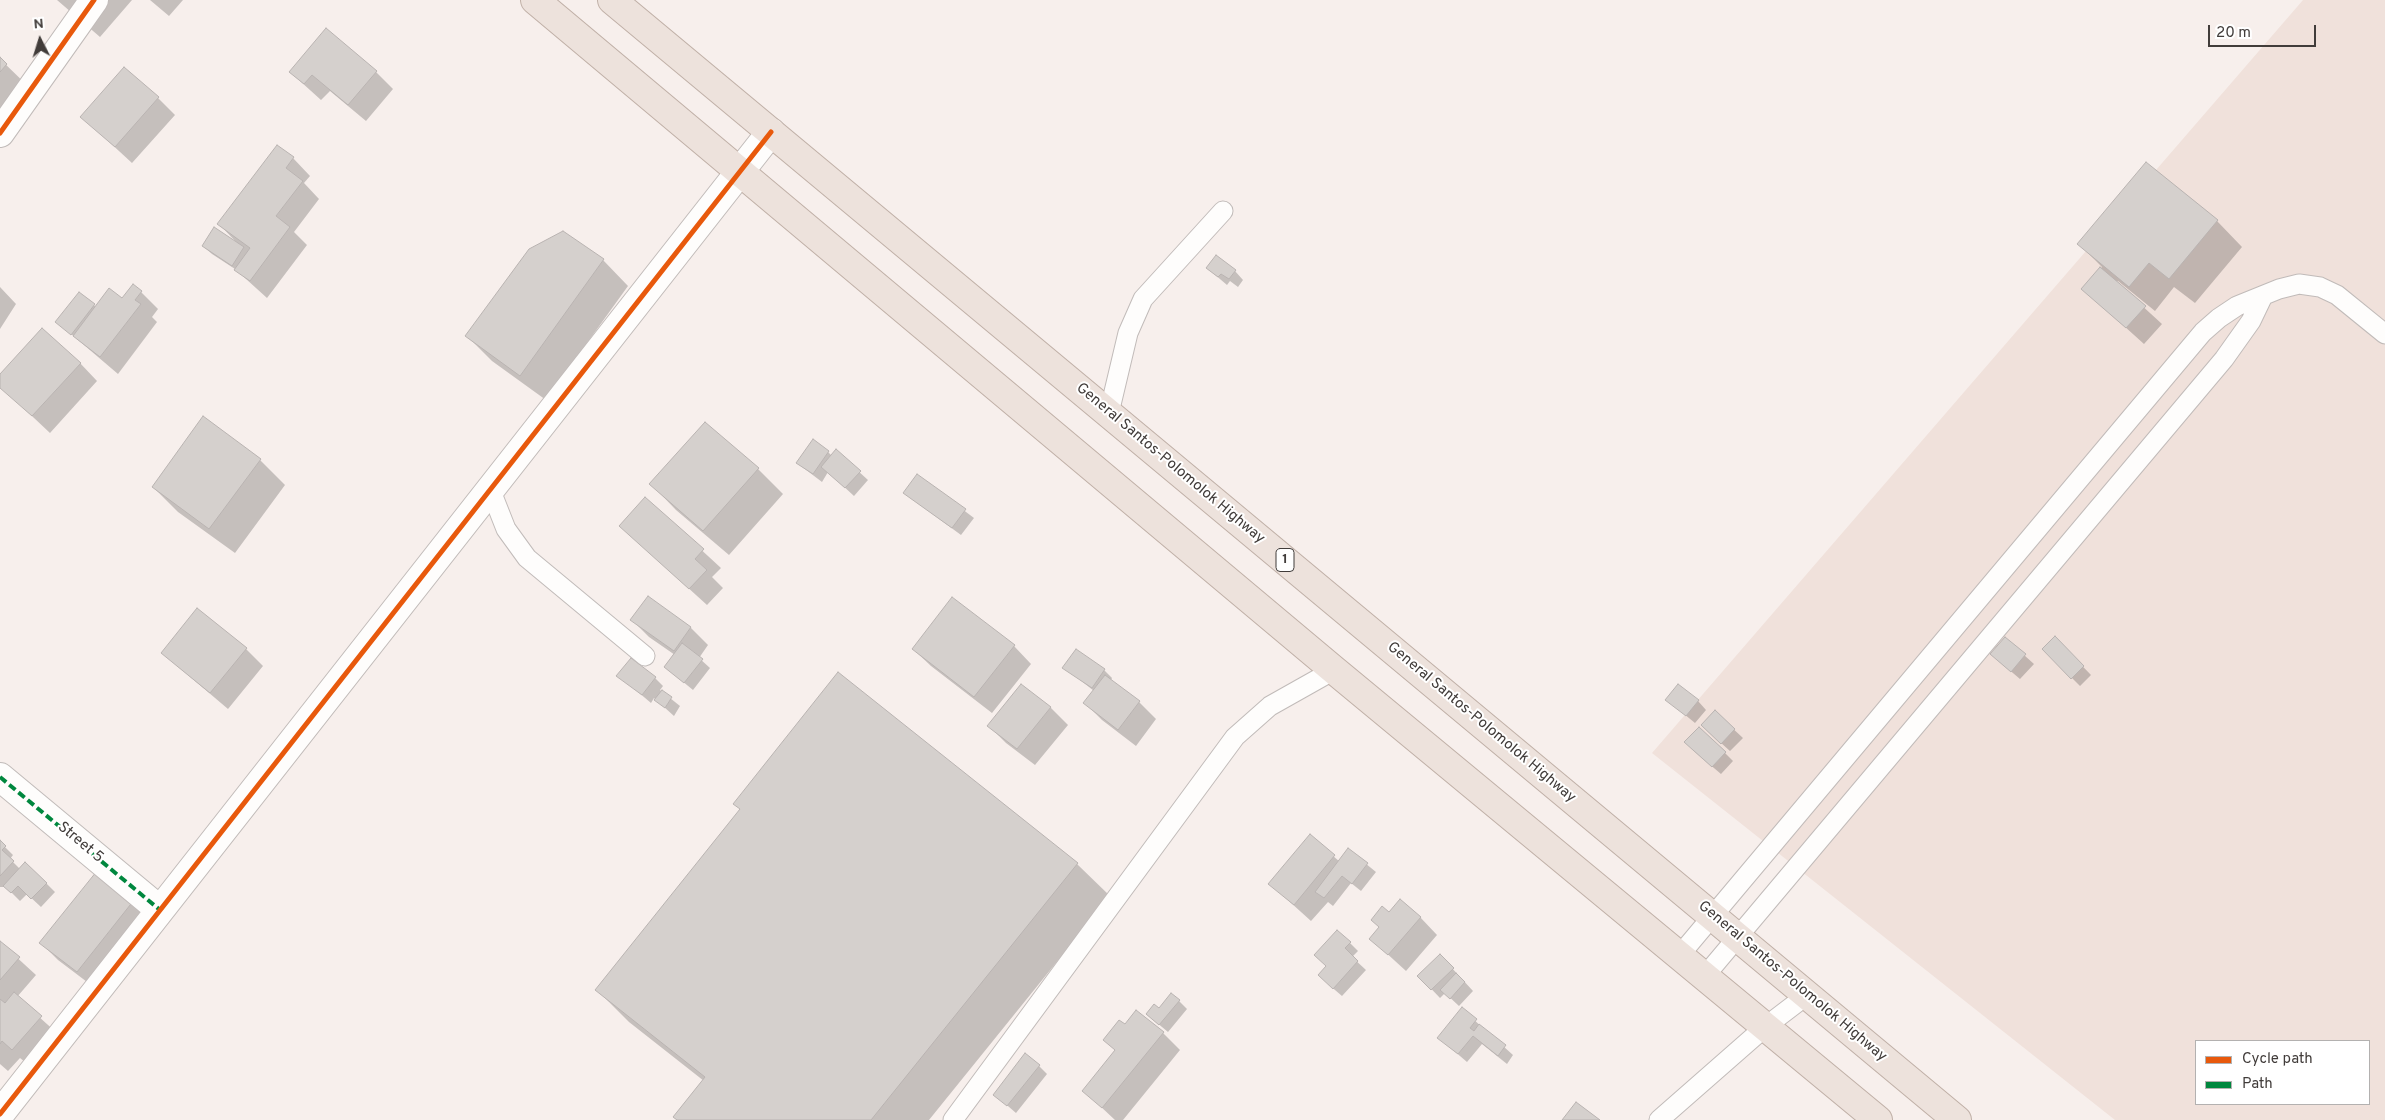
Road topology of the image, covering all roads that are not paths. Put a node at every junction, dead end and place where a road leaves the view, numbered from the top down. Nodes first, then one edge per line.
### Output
1 (94, 0) edge
2 (535, 0) edge
3 (612, 0) edge
4 (771, 132) junction
5 (0, 133) edge
6 (741, 172) junction
7 (1223, 211) dead end
8 (2263, 296) junction
9 (2385, 334) edge
10 (1109, 413) junction
11 (491, 491) junction
12 (2005, 569) junction
13 (2029, 590) junction
14 (645, 656) dead end
15 (1334, 670) junction
16 (0, 777) edge
17 (160, 910) junction
18 (1712, 916) junction
19 (1737, 937) junction
20 (1679, 956) junction
21 (1704, 977) junction
22 (1807, 994) junction
23 (1765, 1027) junction
24 (5, 1098) edge
25 (953, 1120) edge
26 (1659, 1120) edge
27 (1878, 1120) edge
28 (1958, 1120) edge

1 - 5 street
2 - 6 highway
3 - 4 highway, General Santos-Polomolok Highway / 1
4 - 6 street
4 - 10 highway, General Santos-Polomolok Highway / 1
6 - 11 street
6 - 15 highway
7 - 10 lane
8 - 9 lane
8 - 12 lane
8 - 13 lane
10 - 18 highway, General Santos-Polomolok Highway / 1
11 - 14 lane
11 - 17 street
12 - 13 lane
12 - 18 lane
13 - 19 lane
15 - 20 highway
15 - 25 lane
16 - 17 street, Street 5
17 - 24 street
18 - 19 highway, General Santos-Polomolok Highway / 1
18 - 20 lane
19 - 21 lane
19 - 22 highway, General Santos-Polomolok Highway / 1
20 - 21 highway
21 - 23 highway
22 - 23 lane
22 - 28 highway, General Santos-Polomolok Highway / 1
23 - 26 lane
23 - 27 highway

